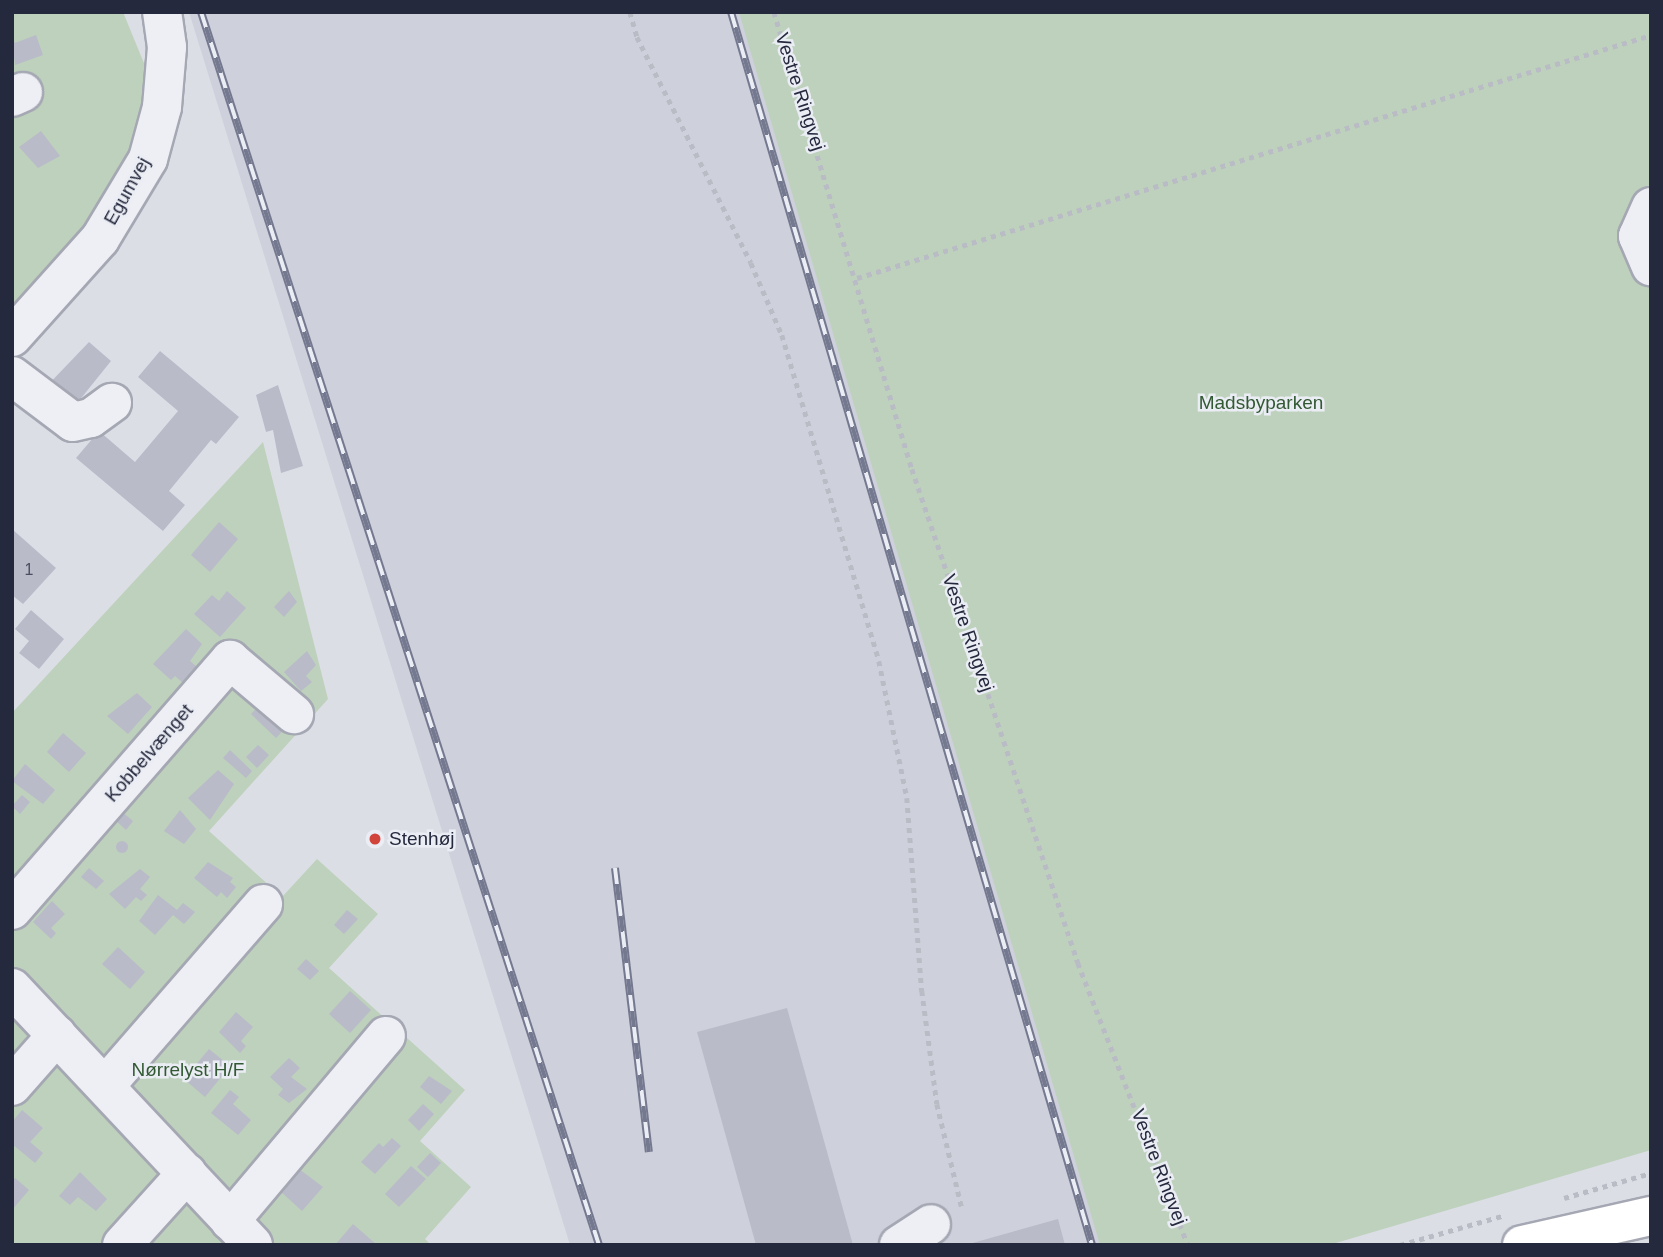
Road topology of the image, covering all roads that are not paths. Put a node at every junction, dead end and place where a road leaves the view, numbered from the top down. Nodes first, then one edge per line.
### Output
1 (162, 12) edge
2 (1651, 207) edge
3 (1651, 266) edge
4 (12, 337) edge
5 (12, 376) edge
6 (112, 403) dead end
7 (294, 714) dead end
8 (263, 904) dead end
9 (12, 910) edge
10 (12, 988) edge
11 (57, 1035) junction
12 (386, 1036) dead end
13 (12, 1086) edge
14 (105, 1086) junction
15 (187, 1173) junction
16 (1651, 1199) edge
17 (1651, 1216) edge
18 (947, 1219) road end
19 (242, 1233) edge
20 (1582, 1238) edge
21 (122, 1245) edge
22 (899, 1245) edge
23 (1522, 1245) edge

1 - 4 street, Egumvej
2 - 3 street
5 - 6 street
7 - 9 street, Kobbelvænget
8 - 14 street
10 - 11 street
11 - 13 street
11 - 14 street
12 - 19 street
14 - 15 street
15 - 19 street
15 - 21 street
16 - 20 main road
17 - 20 main road
18 - 22 street
20 - 23 main road

